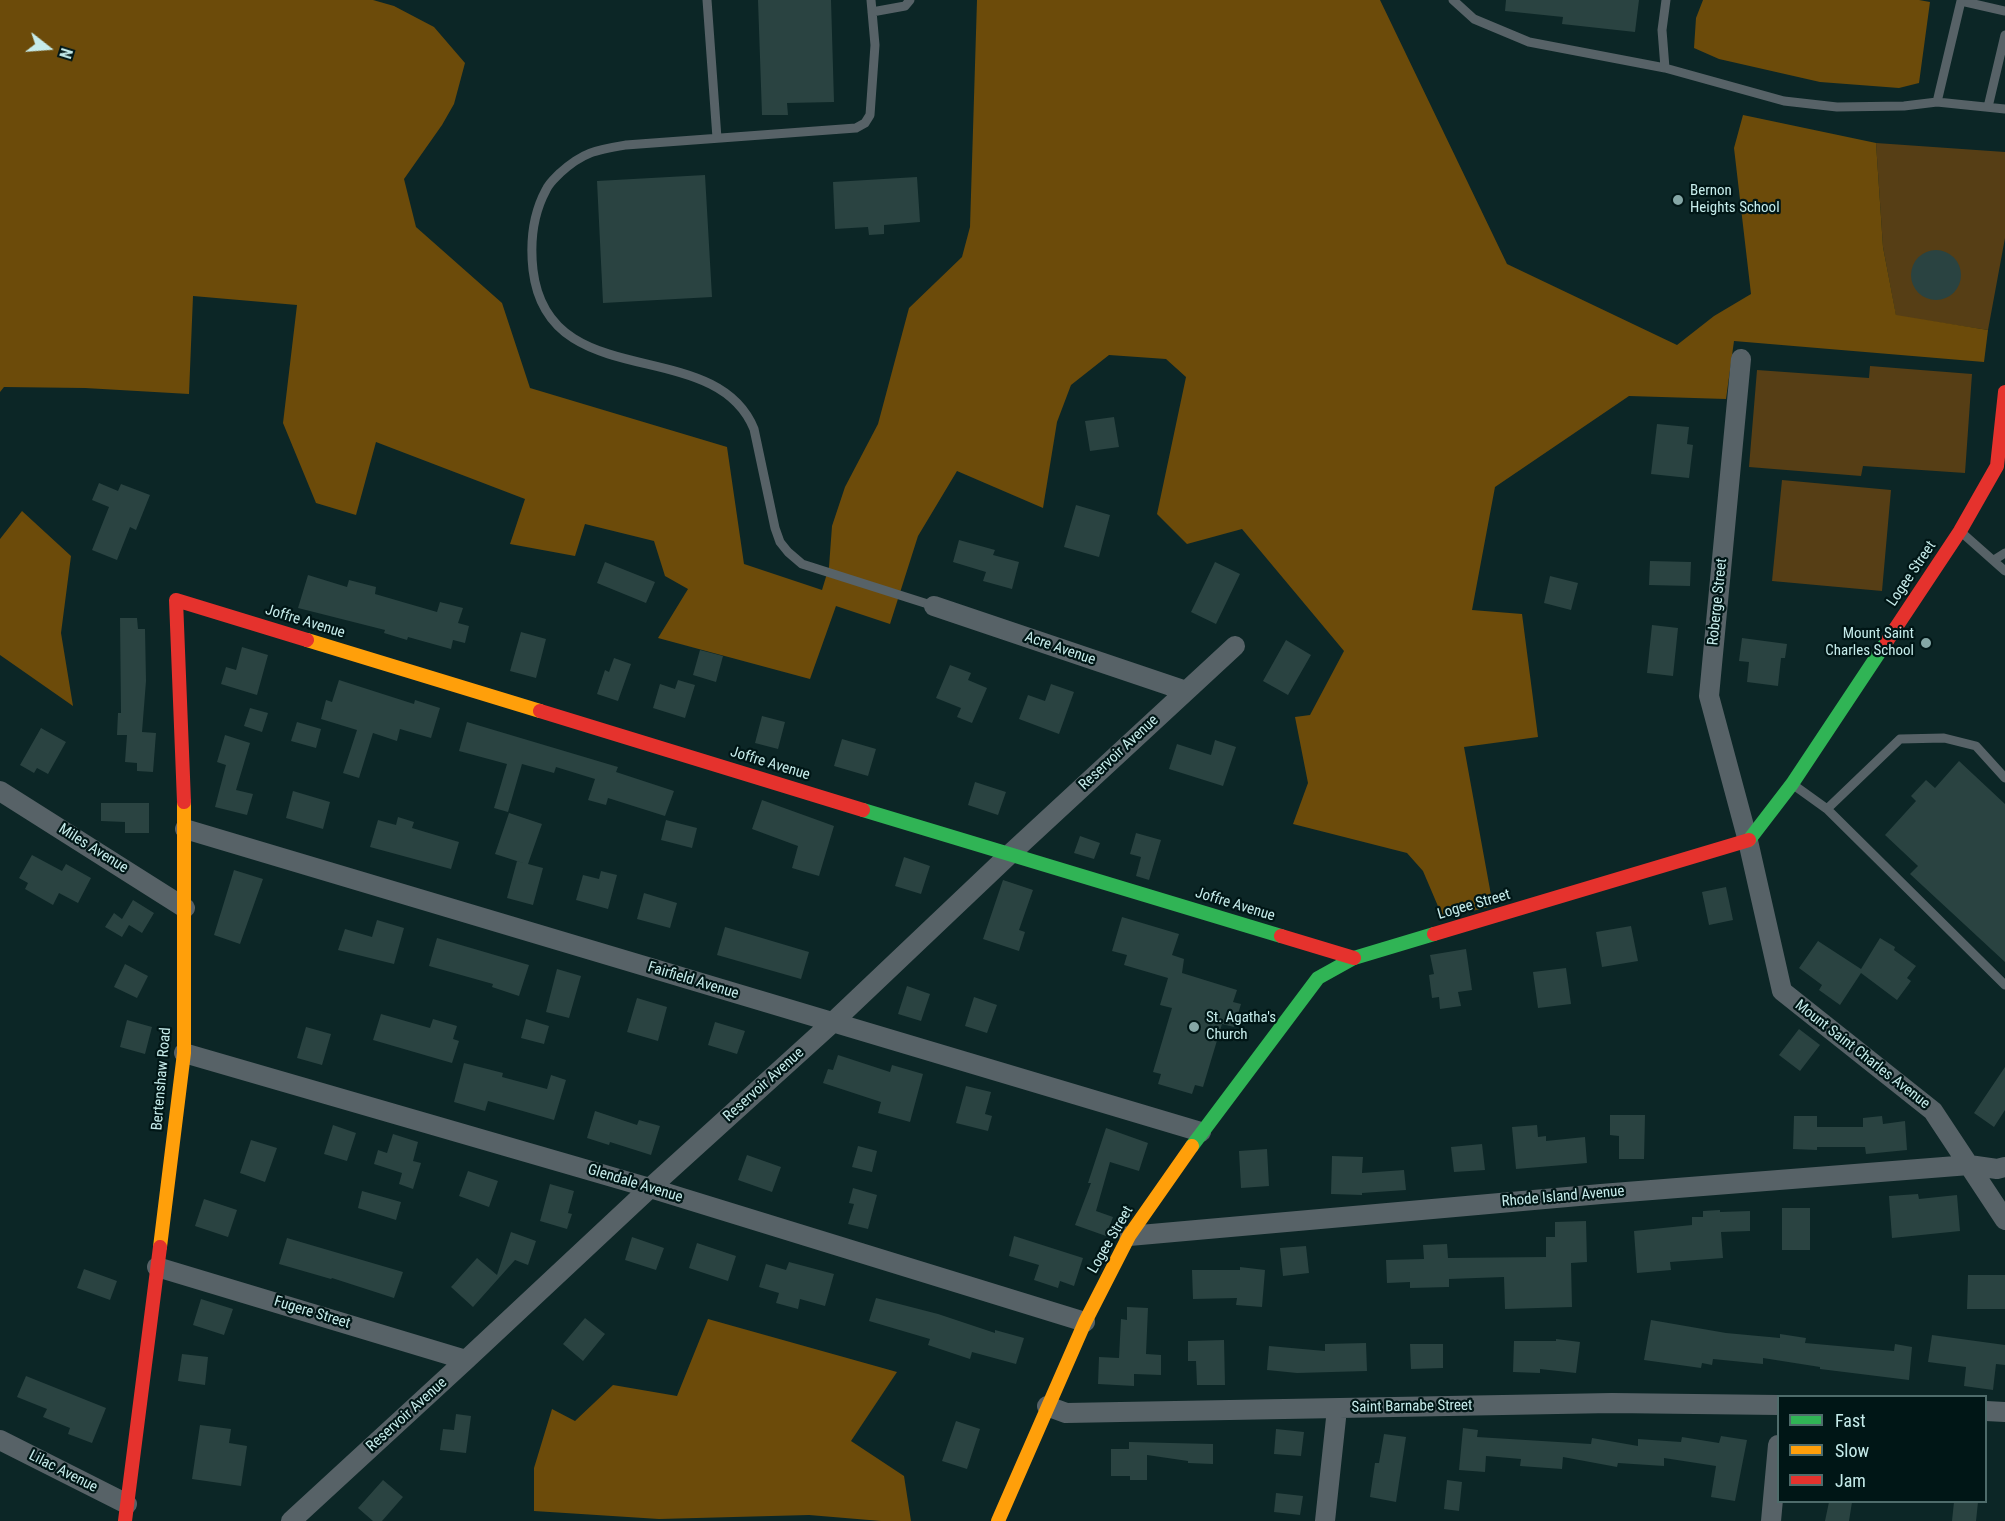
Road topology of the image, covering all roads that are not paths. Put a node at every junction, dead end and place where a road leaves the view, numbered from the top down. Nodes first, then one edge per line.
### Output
1 (708, 0) edge
2 (871, 0) edge
3 (910, 0) edge
4 (1453, 0) edge
5 (1666, 0) edge
6 (2005, 11) edge
7 (872, 12) junction
8 (2005, 35) edge
9 (1665, 68) junction
10 (1937, 102) junction
11 (1988, 107) junction
12 (2005, 109) edge
13 (717, 138) junction
14 (1741, 359) dead end
15 (2005, 392) edge
16 (1960, 531) junction
17 (2005, 554) edge
18 (1994, 560) junction
19 (2005, 571) edge
20 (176, 600) joint
21 (934, 606) joint
22 (1235, 646) dead end
23 (1186, 691) junction
24 (2005, 778) edge
25 (1792, 784) junction
26 (0, 791) edge
27 (1827, 809) junction
28 (185, 830) junction
29 (1748, 841) junction
30 (1009, 855) junction
31 (185, 908) junction
32 (1354, 958) junction
33 (2005, 985) edge
34 (832, 1023) junction
35 (184, 1053) junction
36 (1201, 1132) junction
37 (1969, 1165) junction
38 (2001, 1168) edge
39 (650, 1188) junction
40 (2005, 1220) edge
41 (1129, 1236) junction
42 (157, 1267) junction
43 (1085, 1322) junction
44 (466, 1360) junction
45 (1777, 1405) edge
46 (1047, 1406) junction
47 (1337, 1409) junction
48 (1987, 1411) edge
49 (2005, 1412) edge
50 (0, 1440) edge
51 (1777, 1464) edge
52 (126, 1513) edge
53 (291, 1521) edge
54 (998, 1521) edge
55 (1325, 1521) edge
56 (1771, 1521) edge

1 - 13 lane
2 - 7 lane
3 - 7 lane
4 - 9 lane
5 - 9 lane
6 - 10 lane
7 - 13 lane
8 - 11 lane
9 - 10 lane
10 - 11 lane
11 - 12 lane
13 - 21 lane
14 - 29 street, Roberge Street
15 - 16 street, Logee Street
16 - 18 lane
16 - 25 street, Logee Street
17 - 18 lane
18 - 19 lane
20 - 28 street, Bertenshaw Road
20 - 30 street, Joffre Avenue
21 - 23 street, Acre Avenue
22 - 23 street, Reservoir Avenue
23 - 30 street, Reservoir Avenue
24 - 27 lane
25 - 27 lane
25 - 29 street, Logee Street
26 - 31 street, Miles Avenue
27 - 33 lane
28 - 31 street, Bertenshaw Road
28 - 34 street, Fairfield Avenue
29 - 32 street, Logee Street
29 - 37 street, Mount Saint Charles Avenue
30 - 32 street, Joffre Avenue
30 - 34 street, Reservoir Avenue
31 - 35 street, Bertenshaw Road
32 - 36 street, Logee Street
34 - 36 street, Fairfield Avenue
34 - 39 street, Reservoir Avenue
35 - 39 street, Glendale Avenue
35 - 42 street, Bertenshaw Road
36 - 41 street, Logee Street
37 - 38 street, Rhode Island Avenue
37 - 40 street, Mount Saint Charles Avenue
37 - 41 street, Rhode Island Avenue
39 - 43 street, Glendale Avenue
39 - 44 street, Reservoir Avenue
41 - 43 street, Logee Street
42 - 44 street, Fugere Street
42 - 52 street, Bertenshaw Road
43 - 46 street, Logee Street
44 - 53 street, Reservoir Avenue
45 - 47 street, Saint Barnabe Street
46 - 47 street, Saint Barnabe Street
46 - 54 street, Logee Street
47 - 55 street
48 - 49 street
50 - 52 street, Lilac Avenue
51 - 56 street

